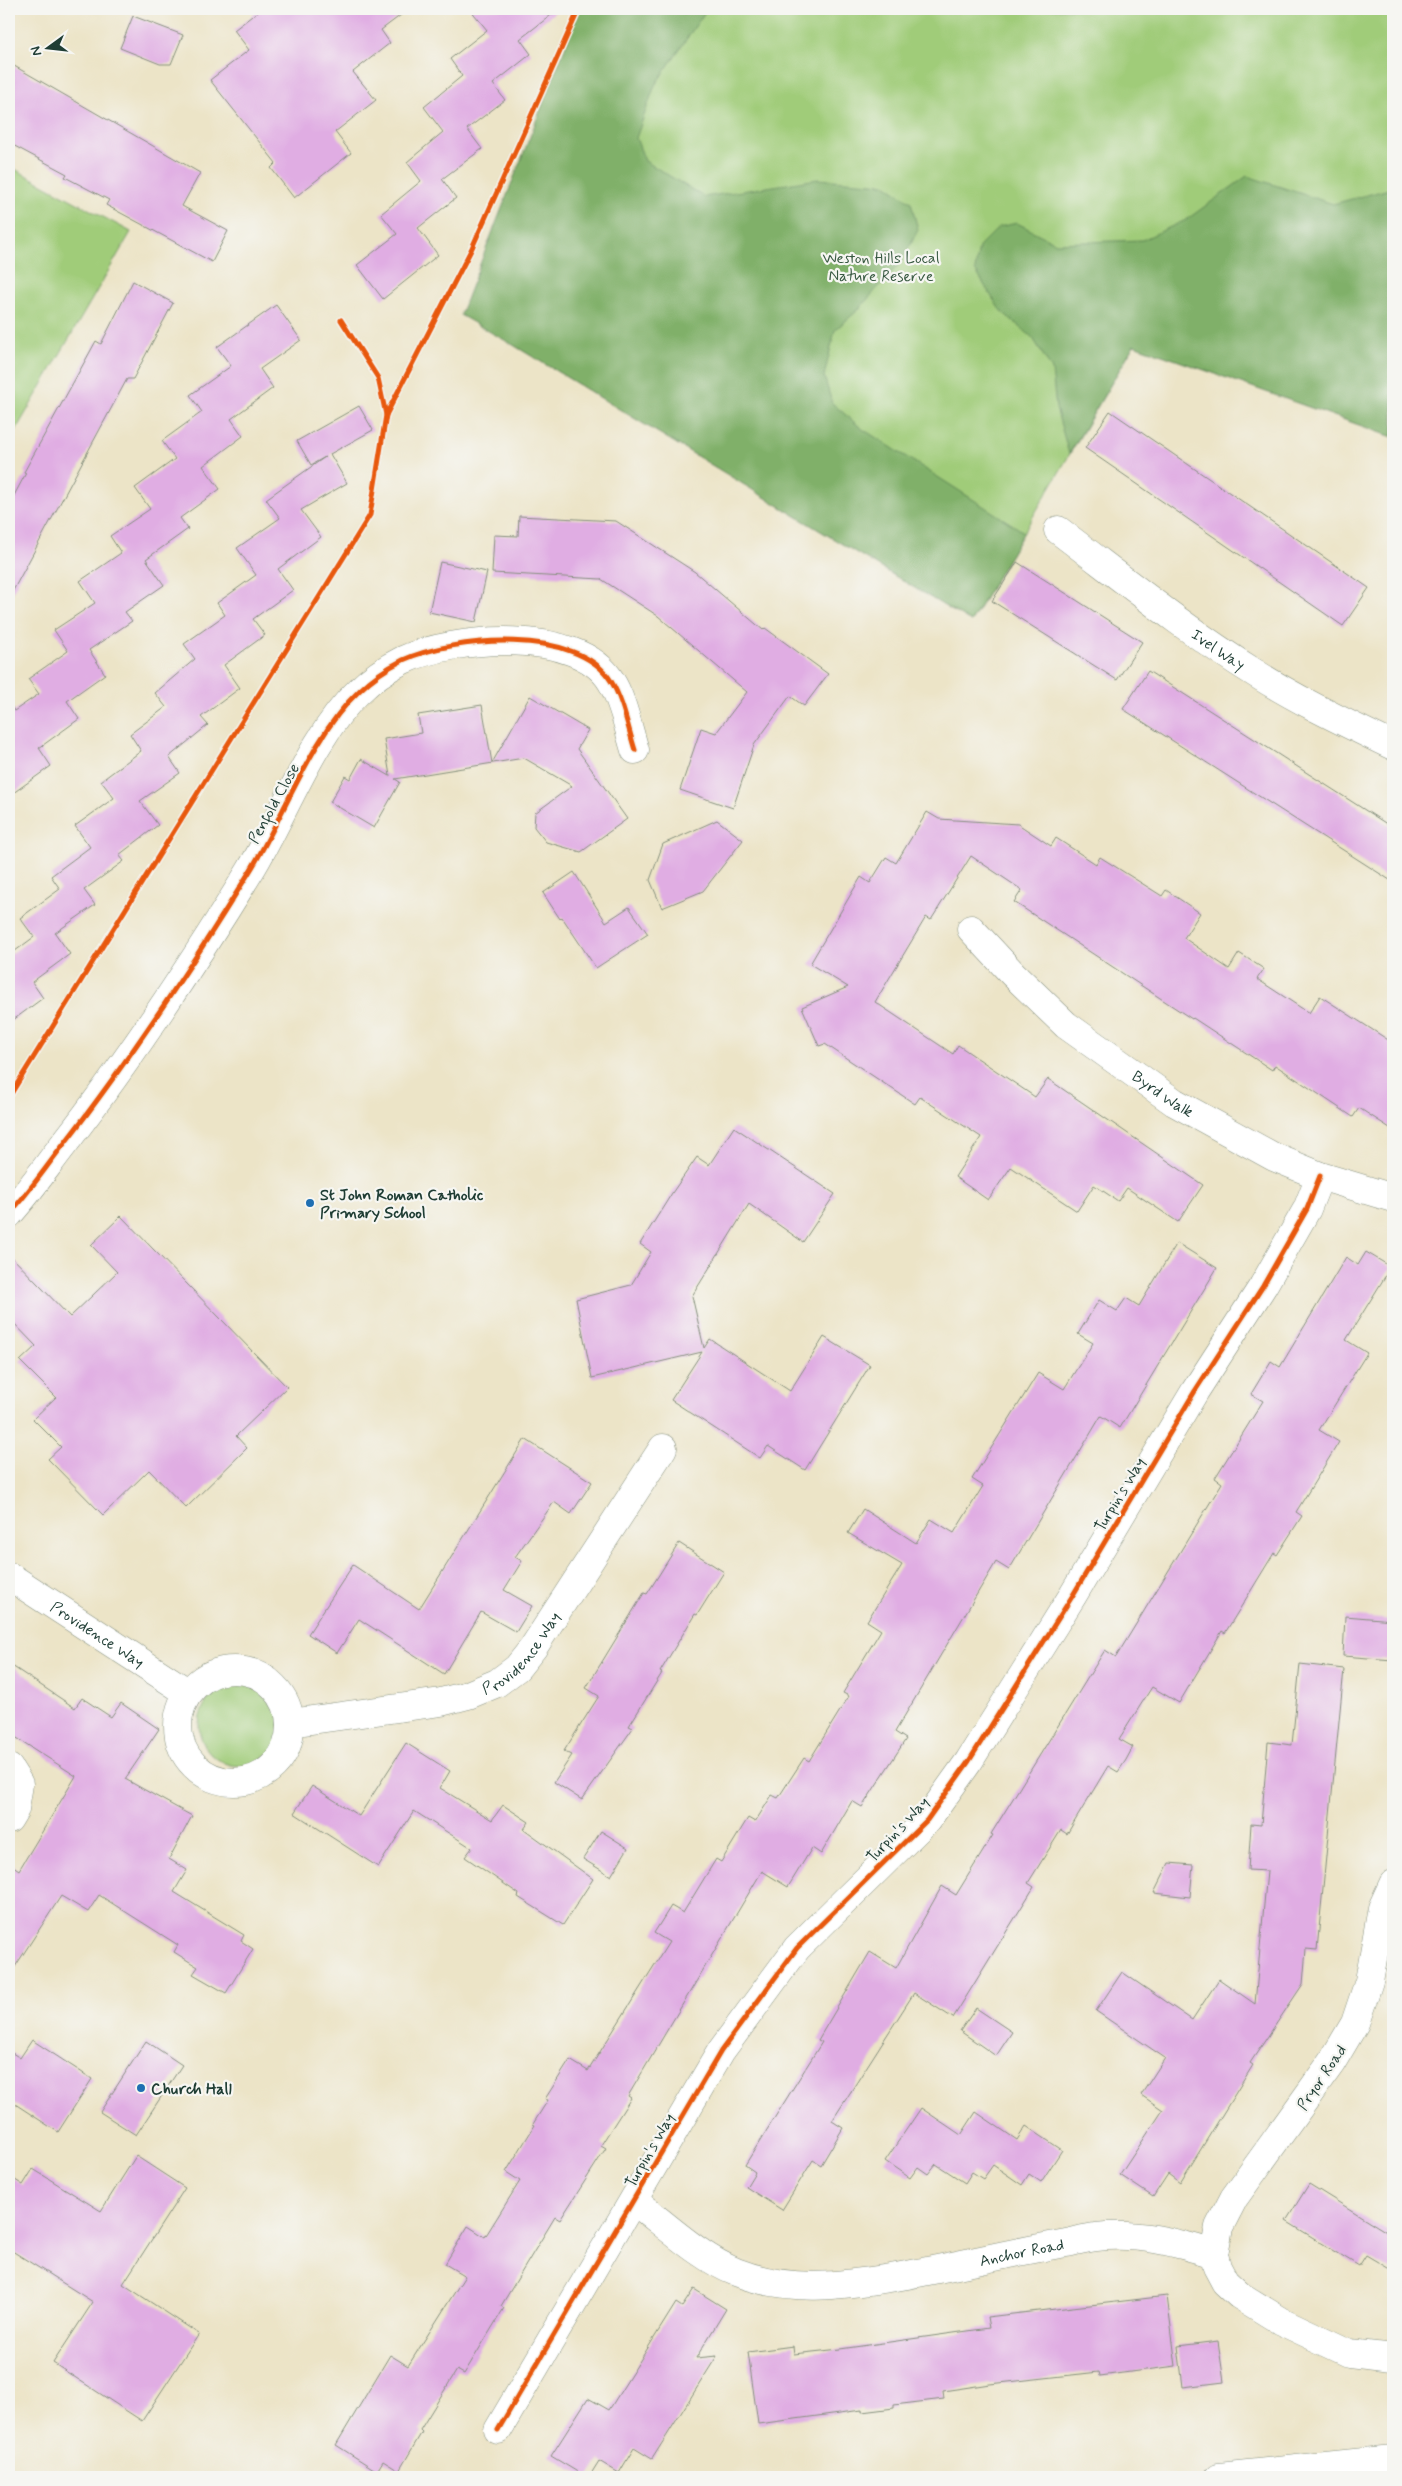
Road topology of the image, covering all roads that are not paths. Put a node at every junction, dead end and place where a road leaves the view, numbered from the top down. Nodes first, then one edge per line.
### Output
1 (1058, 530) dead end
2 (1393, 746) edge
3 (636, 750) dead end
4 (971, 929) dead end
5 (1320, 1176) junction
6 (1393, 1198) edge
7 (9, 1214) edge
8 (663, 1448) dead end
9 (9, 1576) edge
10 (187, 1692) junction
11 (290, 1723) junction
12 (9, 1768) edge
13 (9, 1819) edge
14 (1393, 1884) edge
15 (634, 2201) junction
16 (1214, 2254) junction
17 (1393, 2358) edge
18 (498, 2430) dead end
19 (1393, 2459) edge
20 (1219, 2477) edge

1 - 2 street, Ivel Way
3 - 7 street, Penfold Close
4 - 5 street, Byrd Walk
5 - 6 street, Byrd Walk
5 - 15 street, Turpin's Way
8 - 11 street, Providence Way
9 - 10 street, Providence Way
10 - 11 street
10 - 11 street
12 - 13 street
14 - 16 street, Pryor Road
15 - 16 street, Anchor Road
15 - 18 street, Turpin's Way
16 - 17 street
19 - 20 street

